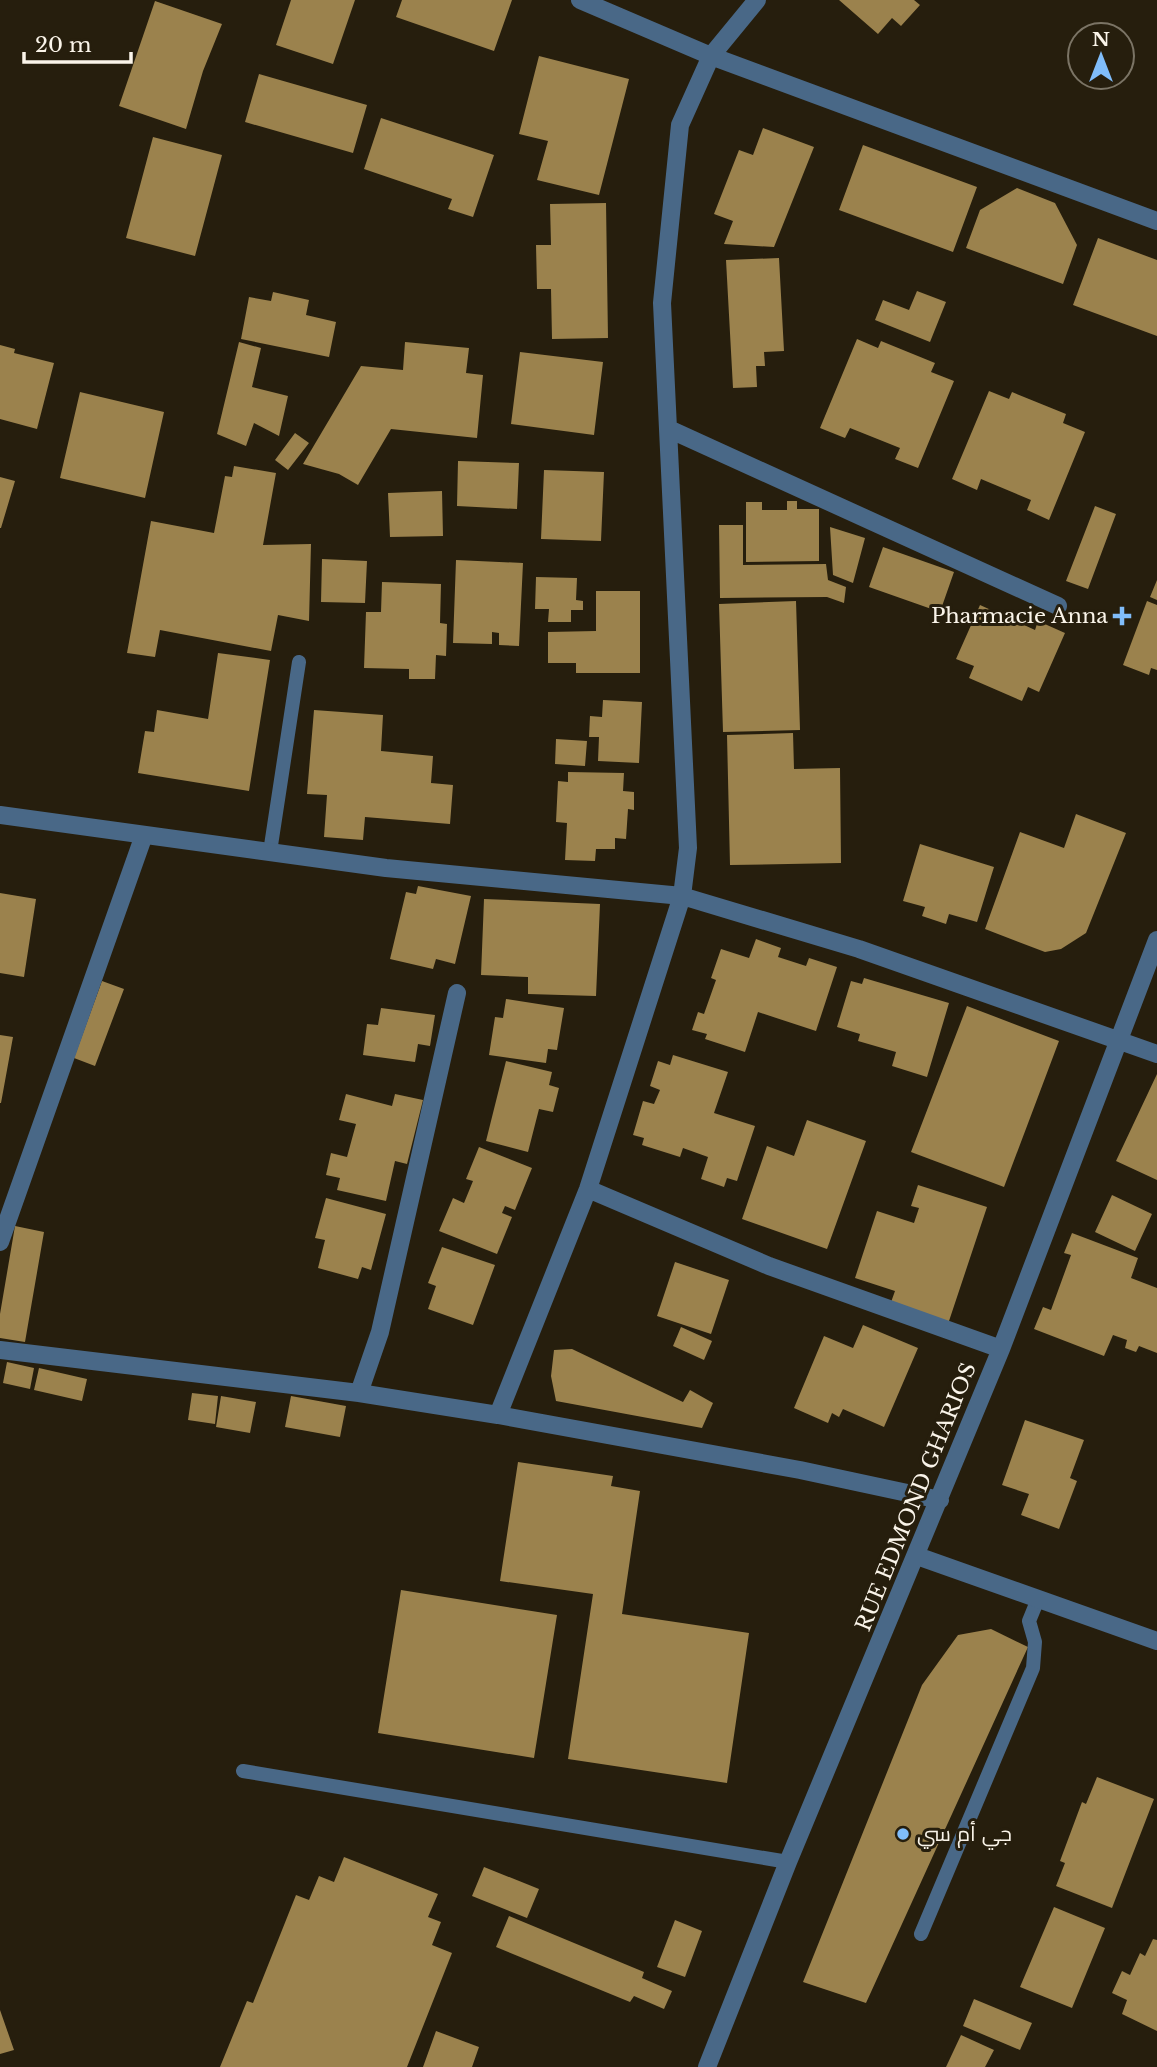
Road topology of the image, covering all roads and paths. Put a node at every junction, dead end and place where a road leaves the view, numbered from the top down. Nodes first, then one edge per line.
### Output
1 (580, 0) edge
2 (757, 0) edge
3 (711, 56) junction
4 (1157, 220) edge
5 (671, 430) junction
6 (1058, 606) dead end
7 (299, 662) dead end
8 (0, 815) edge
9 (144, 835) junction
10 (271, 852) junction
11 (682, 896) junction
12 (1157, 940) edge
13 (457, 993) dead end
14 (1121, 1038) junction
15 (1157, 1054) edge
16 (588, 1189) junction
17 (0, 1242) edge
18 (1001, 1349) junction
19 (0, 1350) edge
20 (359, 1393) junction
21 (498, 1415) junction
22 (940, 1500) junction
23 (917, 1556) junction
24 (1038, 1599) junction
25 (1157, 1641) edge
26 (243, 1771) dead end
27 (788, 1862) junction
28 (921, 1934) dead end
29 (707, 2067) edge

1 - 3 street
2 - 3 street
3 - 4 street
3 - 5 street
5 - 6 street
5 - 11 street
7 - 10 lane
8 - 9 street
9 - 10 street
9 - 17 street
10 - 11 street
11 - 14 street
11 - 16 street
12 - 14 street, RUE EDMOND GHARIOS
13 - 20 street
14 - 15 street
14 - 18 street, RUE EDMOND GHARIOS
16 - 18 street
16 - 21 street
18 - 22 street, RUE EDMOND GHARIOS
19 - 20 street
20 - 21 street
21 - 22 street
22 - 23 street, RUE EDMOND GHARIOS
23 - 24 street
23 - 27 street, RUE EDMOND GHARIOS
24 - 25 street
24 - 28 lane
26 - 27 lane
27 - 29 street, RUE EDMOND GHARIOS

